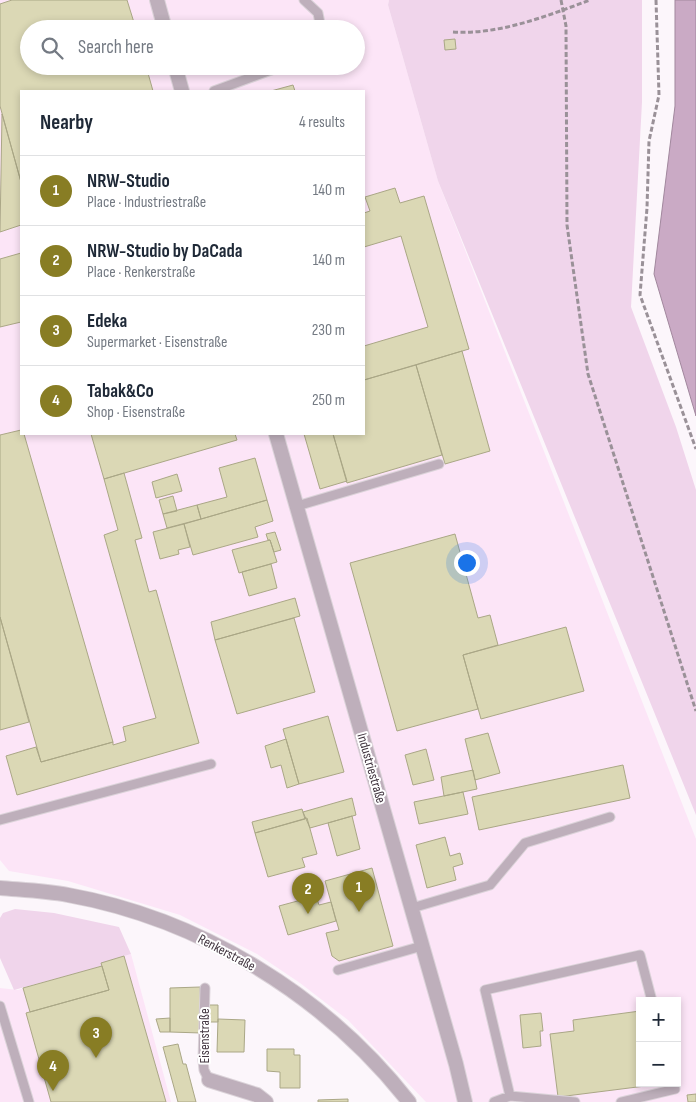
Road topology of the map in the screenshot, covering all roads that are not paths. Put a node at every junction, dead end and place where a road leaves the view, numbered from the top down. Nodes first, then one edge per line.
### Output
1 (157, 0) edge
2 (304, 0) edge
3 (163, 20) edge
4 (319, 20) edge
5 (178, 75) edge
6 (258, 75) edge
7 (182, 90) edge
8 (217, 90) edge
9 (276, 435) edge
10 (439, 464) dead end
11 (297, 506) junction
12 (211, 764) dead end
13 (610, 816) dead end
14 (0, 820) edge
15 (0, 888) edge
16 (412, 908) junction
17 (422, 946) junction
18 (338, 970) dead end
19 (205, 988) dead end
20 (651, 997) edge
21 (0, 1006) edge
22 (209, 1080) joint
23 (675, 1087) edge
24 (510, 1096) junction
25 (29, 1102) edge
26 (266, 1102) edge
27 (409, 1102) edge
28 (465, 1102) edge
29 (494, 1102) edge
30 (575, 1102) edge
31 (621, 1102) edge

1 - 3 street
2 - 4 lane
5 - 7 street
6 - 8 lane
9 - 11 street, Industriestraße
10 - 11 lane
11 - 16 street, Industriestraße
12 - 14 lane
13 - 16 lane
15 - 27 street, Renkerstraße
16 - 17 street, Industriestraße
17 - 18 lane
17 - 28 street, Industriestraße
19 - 22 lane, Eisenstraße
20 - 24 lane
21 - 25 lane
22 - 26 street, Eisenstraße
23 - 31 lane
24 - 29 lane
24 - 30 lane

